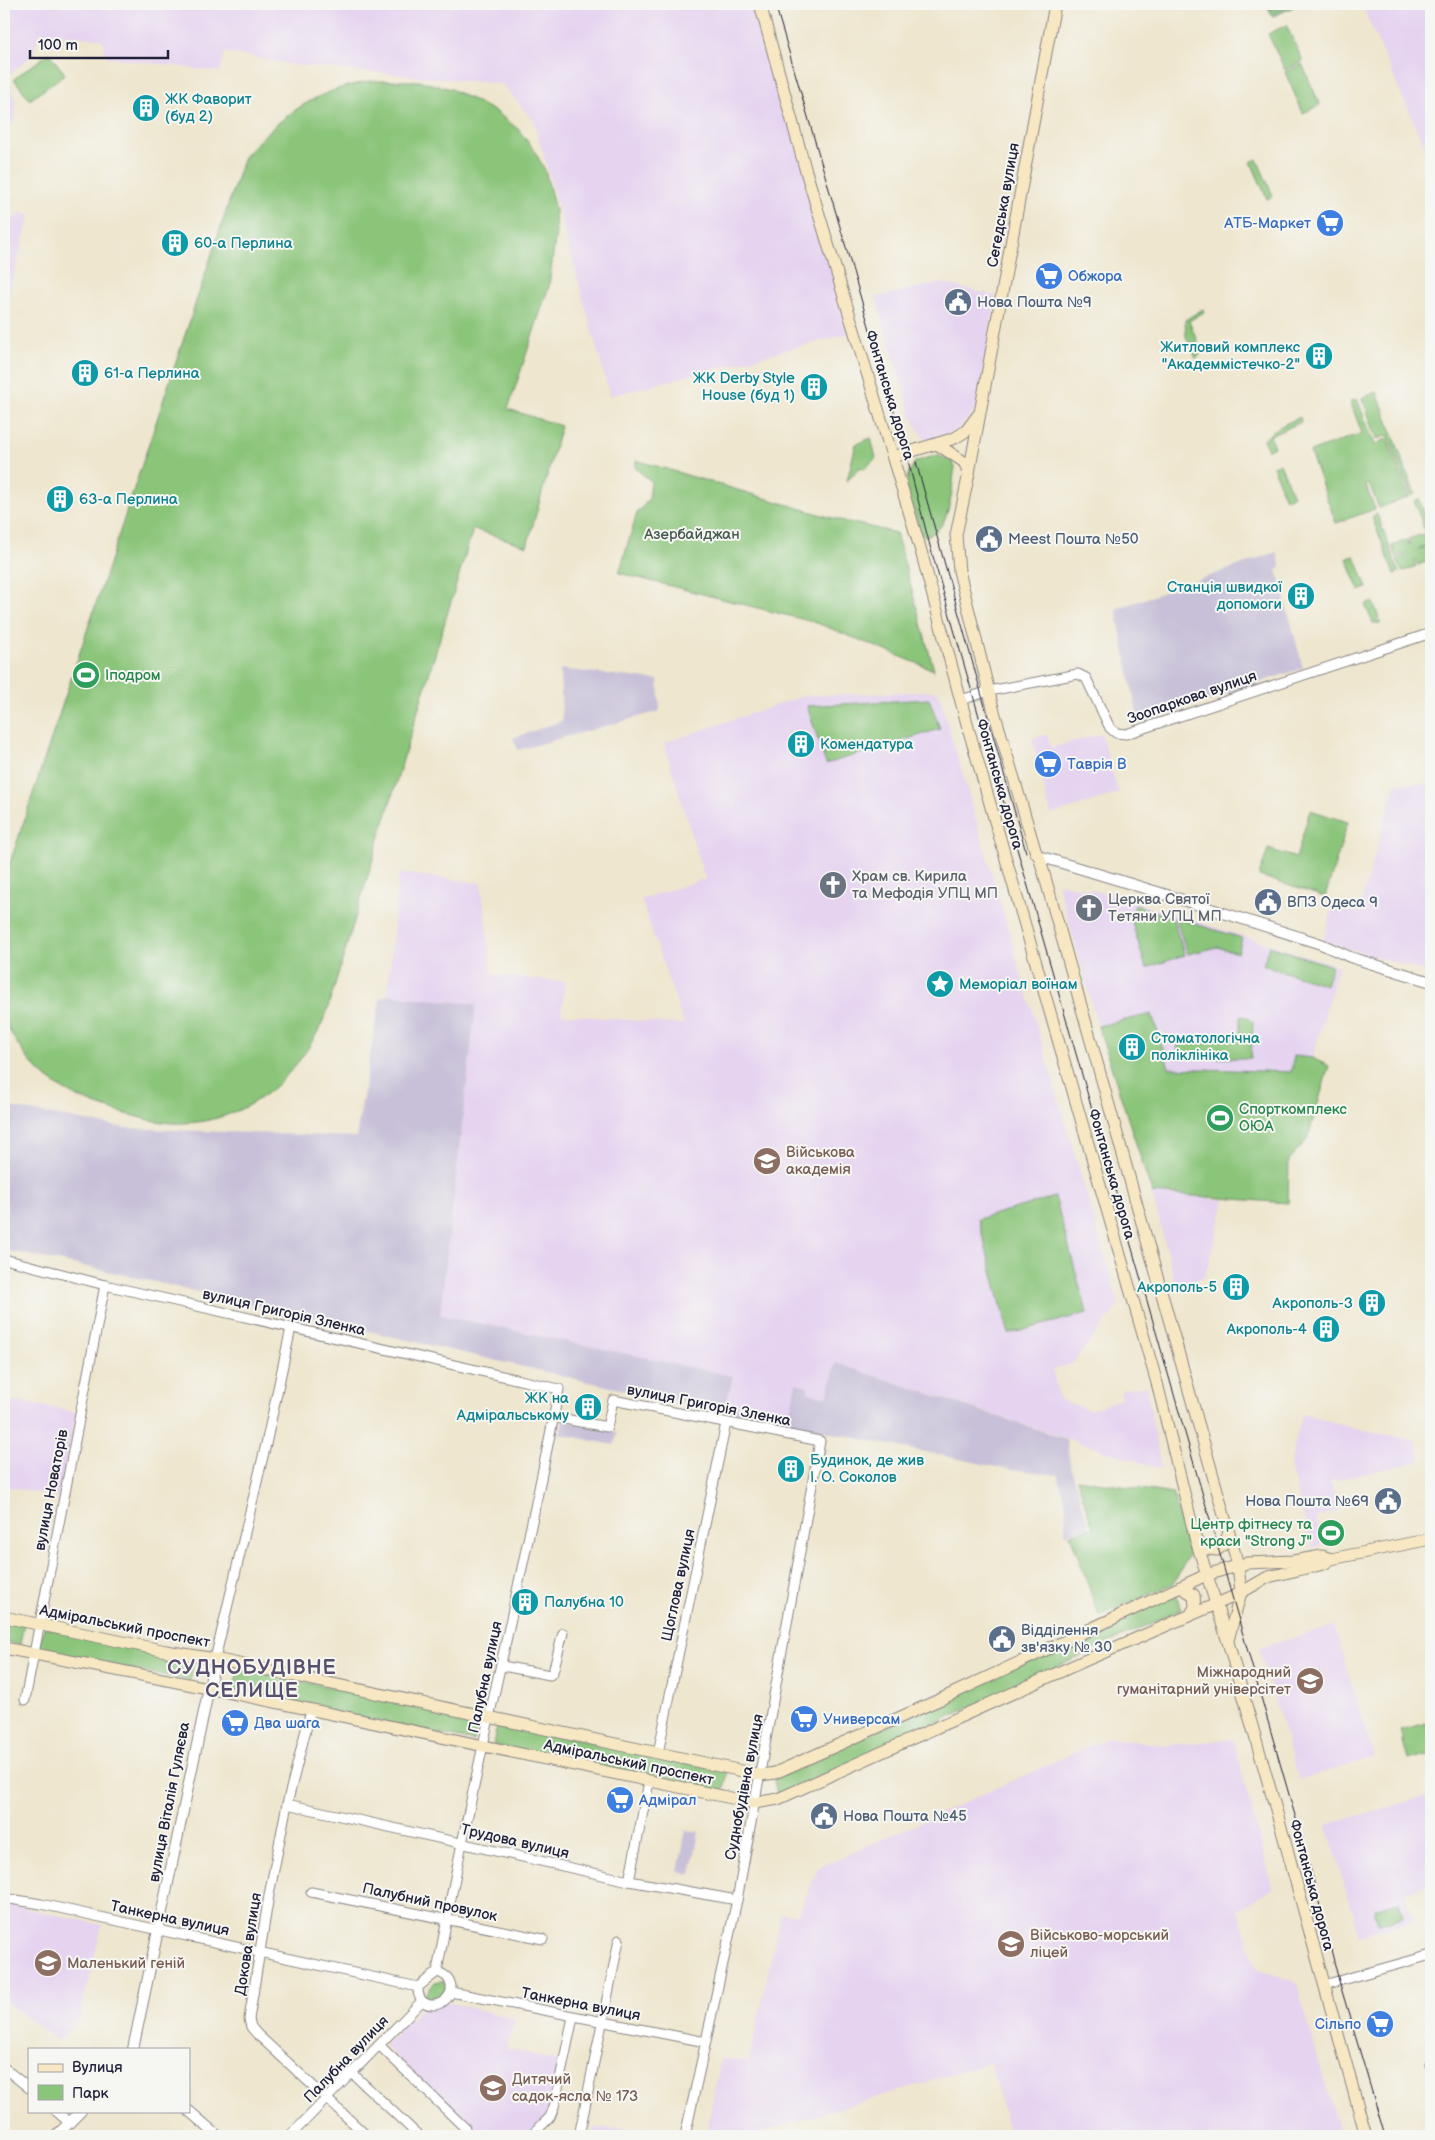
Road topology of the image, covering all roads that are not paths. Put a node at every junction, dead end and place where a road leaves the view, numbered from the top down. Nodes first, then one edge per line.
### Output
1 (760, 4) edge
2 (1055, 4) edge
3 (980, 412) junction
4 (937, 444) junction
5 (893, 457) junction
6 (969, 473) junction
7 (956, 534) joint
8 (1431, 633) edge
9 (989, 691) junction
10 (961, 700) junction
11 (1039, 856) junction
12 (1431, 982) edge
13 (4, 1259) edge
14 (105, 1286) junction
15 (291, 1328) junction
16 (559, 1389) joint
17 (554, 1416) junction
18 (726, 1423) junction
19 (820, 1441) joint
20 (1228, 1535) junction
21 (1431, 1539) edge
22 (1197, 1542) junction
23 (1331, 1559) junction
24 (1238, 1565) junction
25 (1206, 1575) junction
26 (1180, 1587) junction
27 (1241, 1592) junction
28 (1216, 1604) junction
29 (1191, 1614) junction
30 (4, 1617) edge
31 (39, 1624) junction
32 (563, 1634) dead end
33 (1228, 1642) junction
34 (4, 1648) edge
35 (34, 1654) junction
36 (214, 1659) junction
37 (502, 1666) junction
38 (208, 1688) junction
39 (25, 1700) dead end
40 (311, 1710) junction
41 (489, 1717) junction
42 (484, 1746) junction
43 (658, 1753) junction
44 (761, 1775) junction
45 (649, 1782) junction
46 (755, 1803) junction
47 (287, 1804) junction
48 (462, 1843) junction
49 (629, 1881) junction
50 (311, 1892) dead end
51 (4, 1900) edge
52 (737, 1900) junction
53 (447, 1920) junction
54 (159, 1930) junction
55 (543, 1939) dead end
56 (619, 1940) dead end
57 (261, 1952) junction
58 (1431, 1955) edge
59 (437, 1972) junction
60 (1324, 1985) junction
61 (418, 1987) junction
62 (452, 1992) junction
63 (422, 2001) junction
64 (573, 2017) junction
65 (600, 2022) junction
66 (706, 2042) junction
67 (379, 2045) junction
68 (133, 2048) edge
69 (4, 2068) edge
70 (352, 2073) junction
71 (28, 2087) edge
72 (326, 2098) junction
73 (57, 2112) edge
74 (79, 2112) edge
75 (190, 2112) edge
76 (70, 2123) junction
77 (465, 2128) dead end
78 (56, 2136) edge
79 (218, 2136) edge
80 (290, 2136) edge
81 (367, 2136) edge
82 (419, 2136) edge
83 (531, 2136) edge
84 (579, 2136) edge
85 (685, 2136) edge
86 (1366, 2136) edge

1 - 5 main road, Фонтанська дорога
2 - 3 main road, Сегедська вулиця
3 - 4 main road, Сегедська вулиця
3 - 6 main road, Сегедська вулиця
4 - 5 main road, Сегедська вулиця
4 - 6 main road
5 - 10 main road, Фонтанська дорога
6 - 7 main road, Сегедська вулиця
7 - 9 main road, Фонтанська дорога
8 - 9 street, Зоопаркова вулиця
9 - 10 street, Зоопаркова вулиця
9 - 11 main road, Фонтанська дорога
10 - 22 main road, Фонтанська дорога
11 - 12 street
11 - 20 main road, Фонтанська дорога
13 - 14 street, вулиця Григорія Зленка
14 - 15 street, вулиця Григорія Зленка
14 - 31 street, вулиця Новаторів
15 - 16 street, вулиця Григорія Зленка
15 - 36 street, вулиця Віталія Гуляєва
16 - 17 street, Палубна вулиця
17 - 18 street, вулиця Григорія Зленка
17 - 37 street, Палубна вулиця
18 - 19 street, вулиця Григорія Зленка
18 - 43 street, Щоглова вулиця
19 - 44 street, Суднобудівна вулиця
20 - 22 main road
20 - 24 main road, Фонтанська дорога
21 - 23 main road
22 - 25 main road, Фонтанська дорога
23 - 24 main road, Адміральський проспект
23 - 27 main road, Адміральський проспект
24 - 25 main road, Адміральський проспект
24 - 27 main road, Фонтанська дорога
25 - 26 main road, Адміральський проспект
25 - 28 main road, Фонтанська дорога
26 - 29 main road
26 - 44 main road, Адміральський проспект
27 - 28 main road, Адміральський проспект
27 - 33 main road
28 - 29 main road, Адміральський проспект
28 - 33 main road, Фонтанська дорога
29 - 46 main road, Адміральський проспект
30 - 31 main road, Адміральський проспект
31 - 35 street, вулиця Новаторів
31 - 36 main road, Адміральський проспект
32 - 37 street
33 - 60 main road, Фонтанська дорога
34 - 35 main road, Адміральський проспект
35 - 38 main road, Адміральський проспект
35 - 39 street, вулиця Новаторів
36 - 38 street, вулиця Віталія Гуляєва
36 - 41 main road, Адміральський проспект
37 - 41 street, Палубна вулиця
38 - 40 main road, Адміральський проспект
38 - 54 street, вулиця Віталія Гуляєва
40 - 42 main road, Адміральський проспект
40 - 47 street, Докова вулиця
41 - 42 street, Палубна вулиця
41 - 43 main road, Адміральський проспект
42 - 45 main road, Адміральський проспект
42 - 48 street, Палубна вулиця
43 - 44 main road, Адміральський проспект
44 - 46 street, Суднобудівна вулиця
45 - 46 main road, Адміральський проспект
45 - 49 street
46 - 52 street, Суднобудівна вулиця
47 - 48 street, Трудова вулиця
47 - 57 street, Докова вулиця
48 - 49 street, Трудова вулиця
48 - 53 street, Палубна вулиця
49 - 52 street, Трудова вулиця
50 - 53 street, Палубний провулок
51 - 54 street, Танкерна вулиця
52 - 66 street, Суднобудівна вулиця
53 - 55 street, Палубний провулок
53 - 59 street, Палубна вулиця
54 - 57 street, Танкерна вулиця
54 - 68 street, вулиця Віталія Гуляєва
56 - 65 street
57 - 61 street, Танкерна вулиця
57 - 72 street, Докова вулиця
58 - 60 street
59 - 61 street
59 - 62 street
60 - 86 main road, Фонтанська дорога
61 - 63 street
62 - 63 street
62 - 64 street, Танкерна вулиця
63 - 67 street, Палубна вулиця
64 - 65 street, Танкерна вулиця
64 - 83 street
65 - 66 street, Танкерна вулиця
65 - 84 street
66 - 85 street, Суднобудівна вулиця
67 - 70 street, Палубна вулиця
67 - 77 street
69 - 71 street
70 - 72 street, Палубна вулиця
70 - 82 street
72 - 80 street, Палубна вулиця
72 - 81 street, Докова вулиця
73 - 76 street
74 - 76 street
75 - 79 street
76 - 78 street

